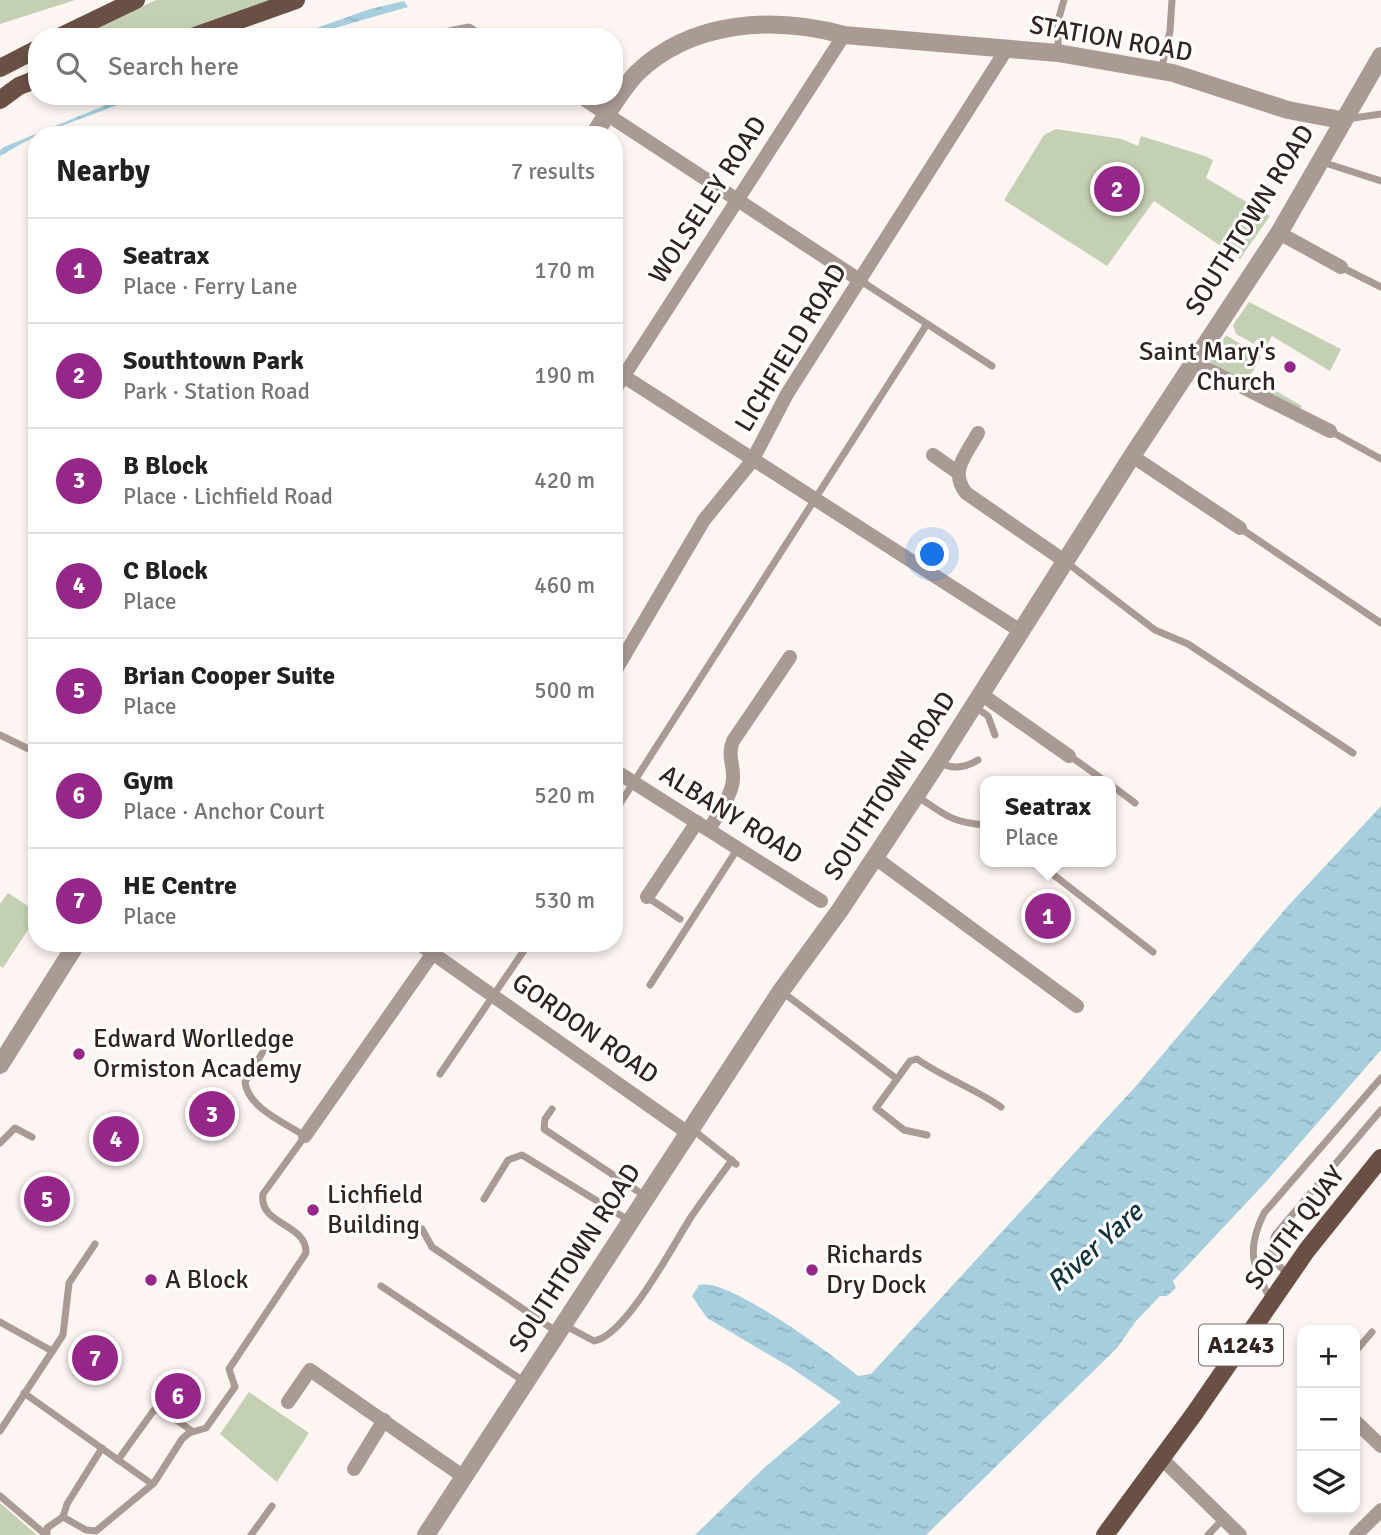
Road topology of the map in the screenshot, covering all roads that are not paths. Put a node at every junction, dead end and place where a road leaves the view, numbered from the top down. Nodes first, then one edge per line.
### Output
1 (136, 0) edge
2 (296, 0) edge
3 (1064, 0) edge
4 (1172, 0) edge
5 (78, 28) edge
6 (217, 28) edge
7 (844, 35) junction
8 (1008, 47) junction
9 (1058, 53) junction
10 (28, 54) edge
11 (1381, 56) edge
12 (0, 68) edge
13 (1161, 71) junction
14 (28, 82) edge
15 (623, 92) edge
16 (0, 100) edge
17 (594, 105) edge
18 (614, 105) edge
19 (608, 114) junction
20 (1381, 114) edge
21 (1341, 120) junction
22 (600, 126) edge
23 (1321, 162) junction
24 (1381, 181) edge
25 (737, 201) junction
26 (1279, 233) junction
27 (1341, 267) joint
28 (861, 281) junction
29 (1381, 287) edge
30 (927, 324) junction
31 (1193, 362) junction
32 (992, 366) dead end
33 (623, 367) edge
34 (623, 376) edge
35 (1330, 430) joint
36 (978, 433) dead end
37 (933, 455) dead end
38 (1132, 456) junction
39 (1381, 459) edge
40 (752, 461) junction
41 (957, 472) junction
42 (813, 499) junction
43 (1240, 528) joint
44 (1066, 562) junction
45 (1381, 623) edge
46 (1022, 632) junction
47 (790, 657) dead end
48 (623, 658) edge
49 (977, 700) junction
50 (0, 735) edge
51 (995, 735) dead end
52 (28, 749) edge
53 (1353, 753) dead end
54 (1069, 756) joint
55 (978, 761) dead end
56 (938, 762) junction
57 (623, 776) edge
58 (1098, 776) edge
59 (634, 783) junction
60 (1116, 789) edge
61 (915, 795) junction
62 (623, 800) edge
63 (1135, 803) dead end
64 (980, 825) edge
65 (703, 826) junction
66 (738, 848) junction
67 (874, 858) junction
68 (1043, 867) edge
69 (646, 897) joint
70 (821, 901) dead end
71 (680, 919) dead end
72 (71, 952) edge
73 (434, 952) edge
74 (442, 952) edge
75 (523, 952) edge
76 (1153, 952) dead end
77 (650, 985) dead end
78 (781, 991) junction
79 (495, 995) junction
80 (1077, 1006) dead end
81 (264, 1050) dead end
82 (0, 1065) edge
83 (440, 1074) dead end
84 (897, 1079) junction
85 (1381, 1079) edge
86 (1001, 1107) dead end
87 (552, 1109) dead end
88 (1381, 1110) edge
89 (690, 1131) junction
90 (927, 1135) dead end
91 (32, 1136) dead end
92 (305, 1136) junction
93 (0, 1143) edge
94 (1381, 1158) edge
95 (646, 1197) junction
96 (484, 1199) dead end
97 (630, 1222) junction
98 (422, 1229) dead end
99 (95, 1244) dead end
100 (1290, 1275) junction
101 (382, 1286) dead end
102 (1272, 1301) junction
103 (0, 1322) edge
104 (560, 1328) junction
105 (1372, 1332) dead end
106 (1360, 1346) edge
107 (52, 1351) junction
108 (526, 1382) junction
109 (24, 1393) junction
110 (288, 1402) dead end
111 (384, 1420) junction
112 (1360, 1426) edge
113 (0, 1431) edge
114 (192, 1431) junction
115 (1381, 1446) edge
116 (102, 1448) junction
117 (1162, 1459) junction
118 (118, 1460) junction
119 (354, 1469) dead end
120 (464, 1477) junction
121 (152, 1484) junction
122 (0, 1496) edge
123 (272, 1506) dead end
124 (1381, 1510) edge
125 (63, 1517) junction
126 (1223, 1519) junction
127 (46, 1535) edge
128 (251, 1535) edge
129 (426, 1535) edge
130 (1105, 1535) edge
131 (1208, 1535) edge
132 (1240, 1535) edge
133 (1356, 1535) edge

1 - 5 main road
2 - 6 main road
3 - 9 lane
4 - 13 lane
7 - 8 street, STATION ROAD
7 - 15 street, STATION ROAD
7 - 25 street, WOLSELEY ROAD
8 - 9 street, STATION ROAD
8 - 28 street, LICHFIELD ROAD
9 - 13 street, STATION ROAD
10 - 12 main road
11 - 21 street, SOUTHTOWN ROAD
13 - 21 street, STATION ROAD
14 - 16 main road
17 - 19 street
18 - 19 street, STATION ROAD
19 - 22 street, STATION ROAD
19 - 25 street
20 - 21 lane
21 - 23 street, SOUTHTOWN ROAD
23 - 24 lane
23 - 26 street, SOUTHTOWN ROAD
25 - 28 street
25 - 33 street, WOLSELEY ROAD
26 - 27 street
26 - 31 street, SOUTHTOWN ROAD
27 - 29 lane
28 - 30 lane
28 - 40 street, LICHFIELD ROAD
30 - 32 lane
30 - 42 lane
31 - 35 street
31 - 38 street, SOUTHTOWN ROAD
34 - 40 street
35 - 39 lane
36 - 41 street
37 - 41 street
38 - 43 street
38 - 44 street, SOUTHTOWN ROAD
40 - 42 street
40 - 48 street, LICHFIELD ROAD
41 - 44 street
42 - 46 street
42 - 59 lane
43 - 45 lane
44 - 46 street, SOUTHTOWN ROAD
44 - 53 lane
46 - 49 street, SOUTHTOWN ROAD
47 - 65 street
49 - 51 lane
49 - 54 street
49 - 56 street, SOUTHTOWN ROAD
50 - 52 lane
54 - 58 lane
55 - 56 lane
56 - 61 street, SOUTHTOWN ROAD
57 - 59 street, ALBANY ROAD
59 - 62 lane
59 - 65 street, ALBANY ROAD
60 - 63 lane
61 - 64 lane
61 - 67 street, SOUTHTOWN ROAD
65 - 66 street, ALBANY ROAD
65 - 69 street
66 - 70 street, ALBANY ROAD
66 - 77 lane
67 - 78 street, SOUTHTOWN ROAD
67 - 80 street
68 - 76 lane
69 - 71 lane
72 - 82 street
73 - 92 street
74 - 79 street, GORDON ROAD
75 - 79 lane
78 - 84 lane
78 - 89 street, SOUTHTOWN ROAD
79 - 83 lane
79 - 89 street, GORDON ROAD
81 - 92 lane
84 - 86 lane
84 - 90 lane
85 - 102 lane
87 - 95 lane
88 - 100 lane
89 - 95 street, SOUTHTOWN ROAD
89 - 104 lane
91 - 93 lane
92 - 114 lane
94 - 100 main road, SOUTH QUAY / A1243
95 - 97 street, SOUTHTOWN ROAD
96 - 97 lane
97 - 104 street, SOUTHTOWN ROAD
98 - 104 lane
99 - 107 lane
100 - 102 main road, SOUTH QUAY / A1243
101 - 108 lane
102 - 117 main road, SOUTH QUAY / A1243
103 - 107 lane
104 - 108 street, SOUTHTOWN ROAD
105 - 106 lane
107 - 109 lane
108 - 120 street, SOUTHTOWN ROAD
109 - 113 lane
109 - 116 lane
110 - 111 street
111 - 119 street
111 - 120 street
112 - 115 street
114 - 118 lane
114 - 121 lane
116 - 118 lane
116 - 125 lane
117 - 126 street
117 - 130 main road, SOUTH QUAY / A1243
118 - 121 lane
120 - 129 street, SOUTHTOWN ROAD
121 - 125 lane
122 - 127 lane
123 - 128 lane
124 - 133 street
125 - 127 lane
126 - 131 lane
126 - 132 street

